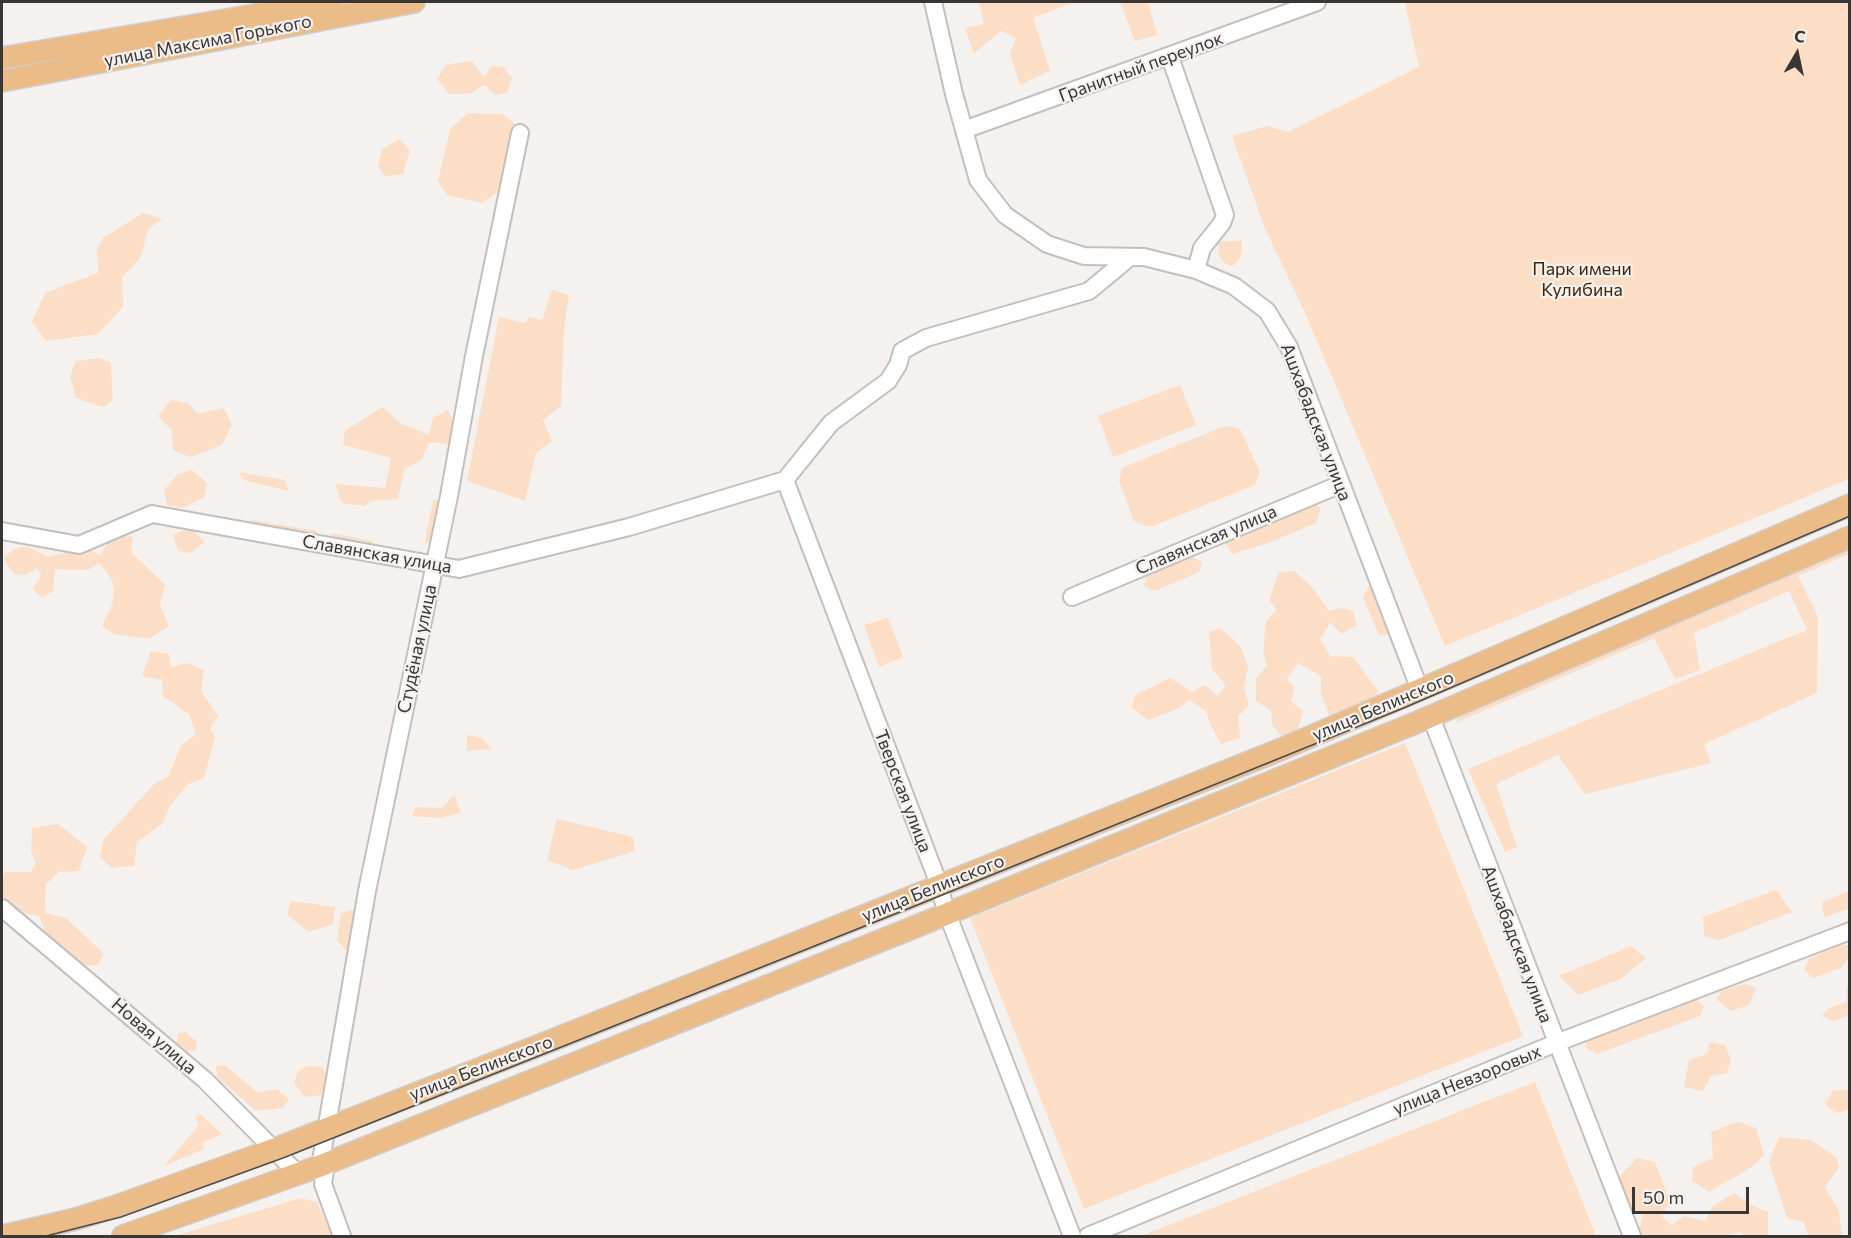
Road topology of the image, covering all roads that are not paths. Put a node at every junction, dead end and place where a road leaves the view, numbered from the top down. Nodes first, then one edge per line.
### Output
1 (332, 2) edge
2 (414, 2) edge
3 (933, 2) edge
4 (1317, 2) edge
5 (1170, 57) junction
6 (2, 58) edge
7 (2, 81) edge
8 (964, 130) junction
9 (520, 133) dead end
10 (1130, 257) junction
11 (1196, 270) junction
12 (785, 480) junction
13 (1341, 484) junction
14 (1850, 505) edge
15 (2, 531) edge
16 (1850, 537) edge
17 (434, 566) junction
18 (1072, 597) dead end
19 (1420, 690) junction
20 (1431, 717) junction
21 (939, 886) junction
22 (2, 908) edge
23 (947, 913) junction
24 (1850, 931) edge
25 (1556, 1043) junction
26 (326, 1128) junction
27 (275, 1149) junction
28 (323, 1164) junction
29 (298, 1174) junction
30 (3, 1236) edge
31 (123, 1236) edge
32 (342, 1236) edge
33 (1072, 1236) edge
34 (1088, 1236) edge
35 (1632, 1236) edge

1 - 6 main road, улица Максима Горького
2 - 7 main road, улица Максима Горького
3 - 8 street, Ашхабадская улица
4 - 5 street, Гранитный переулок
5 - 8 street, Гранитный переулок
5 - 11 street
8 - 10 street, Ашхабадская улица
9 - 17 street, Студёная улица
10 - 11 street, Ашхабадская улица
10 - 12 street
11 - 13 street, Ашхабадская улица
12 - 17 street, Славянская улица
12 - 21 street, Тверская улица
13 - 18 street, Славянская улица
13 - 19 street, Ашхабадская улица
14 - 19 main road, улица Белинского
15 - 17 street, Славянская улица
16 - 20 main road, улица Белинского
17 - 26 street, Студёная улица
19 - 21 main road, улица Белинского
20 - 23 main road, улица Белинского
20 - 25 street, Ашхабадская улица
21 - 23 street, Тверская улица
21 - 26 main road, улица Белинского
22 - 27 street, Новая улица
23 - 28 main road, улица Белинского
23 - 33 street, Тверская улица
24 - 25 street, улица Невзоровых
25 - 34 street, улица Невзоровых
25 - 35 street, Ашхабадская улица
26 - 27 main road, улица Белинского
26 - 28 street, Студёная улица
27 - 29 street, Новая улица
27 - 30 main road, улица Белинского
28 - 29 main road, улица Белинского
28 - 32 street, Студёная улица
29 - 31 main road, улица Белинского

